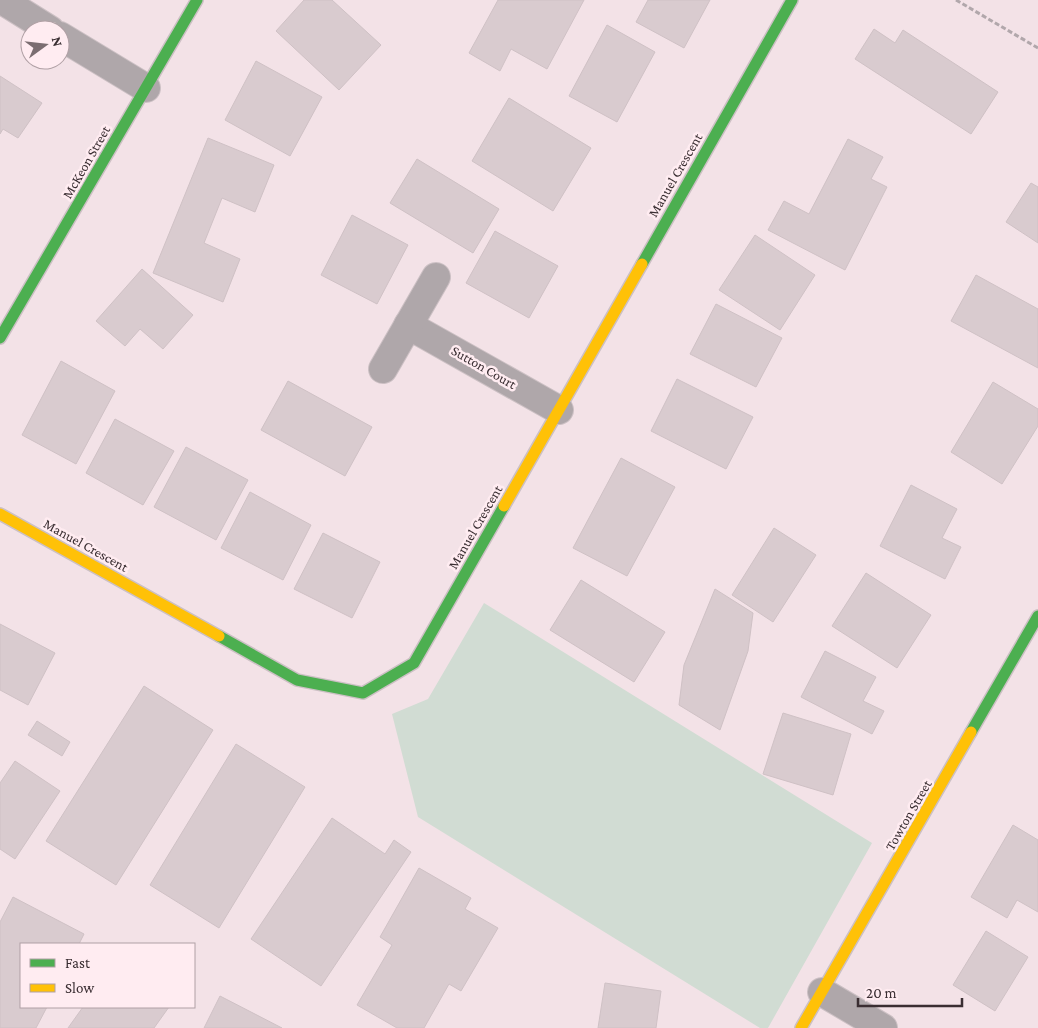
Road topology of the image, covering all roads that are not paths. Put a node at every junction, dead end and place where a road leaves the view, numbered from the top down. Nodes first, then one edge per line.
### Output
1 (2, 0) edge
2 (197, 0) edge
3 (792, 0) edge
4 (34, 20) edge
5 (70, 42) edge
6 (146, 88) junction
7 (436, 277) dead end
8 (408, 325) junction
9 (0, 338) edge
10 (383, 369) dead end
11 (559, 410) junction
12 (0, 514) edge
13 (1038, 616) edge
14 (822, 992) junction
15 (801, 1028) edge
16 (883, 1028) edge

1 - 4 street
2 - 6 street, McKeon Street
3 - 11 street, Manuel Crescent
5 - 6 street
6 - 9 street, McKeon Street
7 - 8 street
8 - 10 street
8 - 11 street, Sutton Court
11 - 12 street, Manuel Crescent
13 - 14 street, Towton Street
14 - 15 street, Towton Street
14 - 16 street

